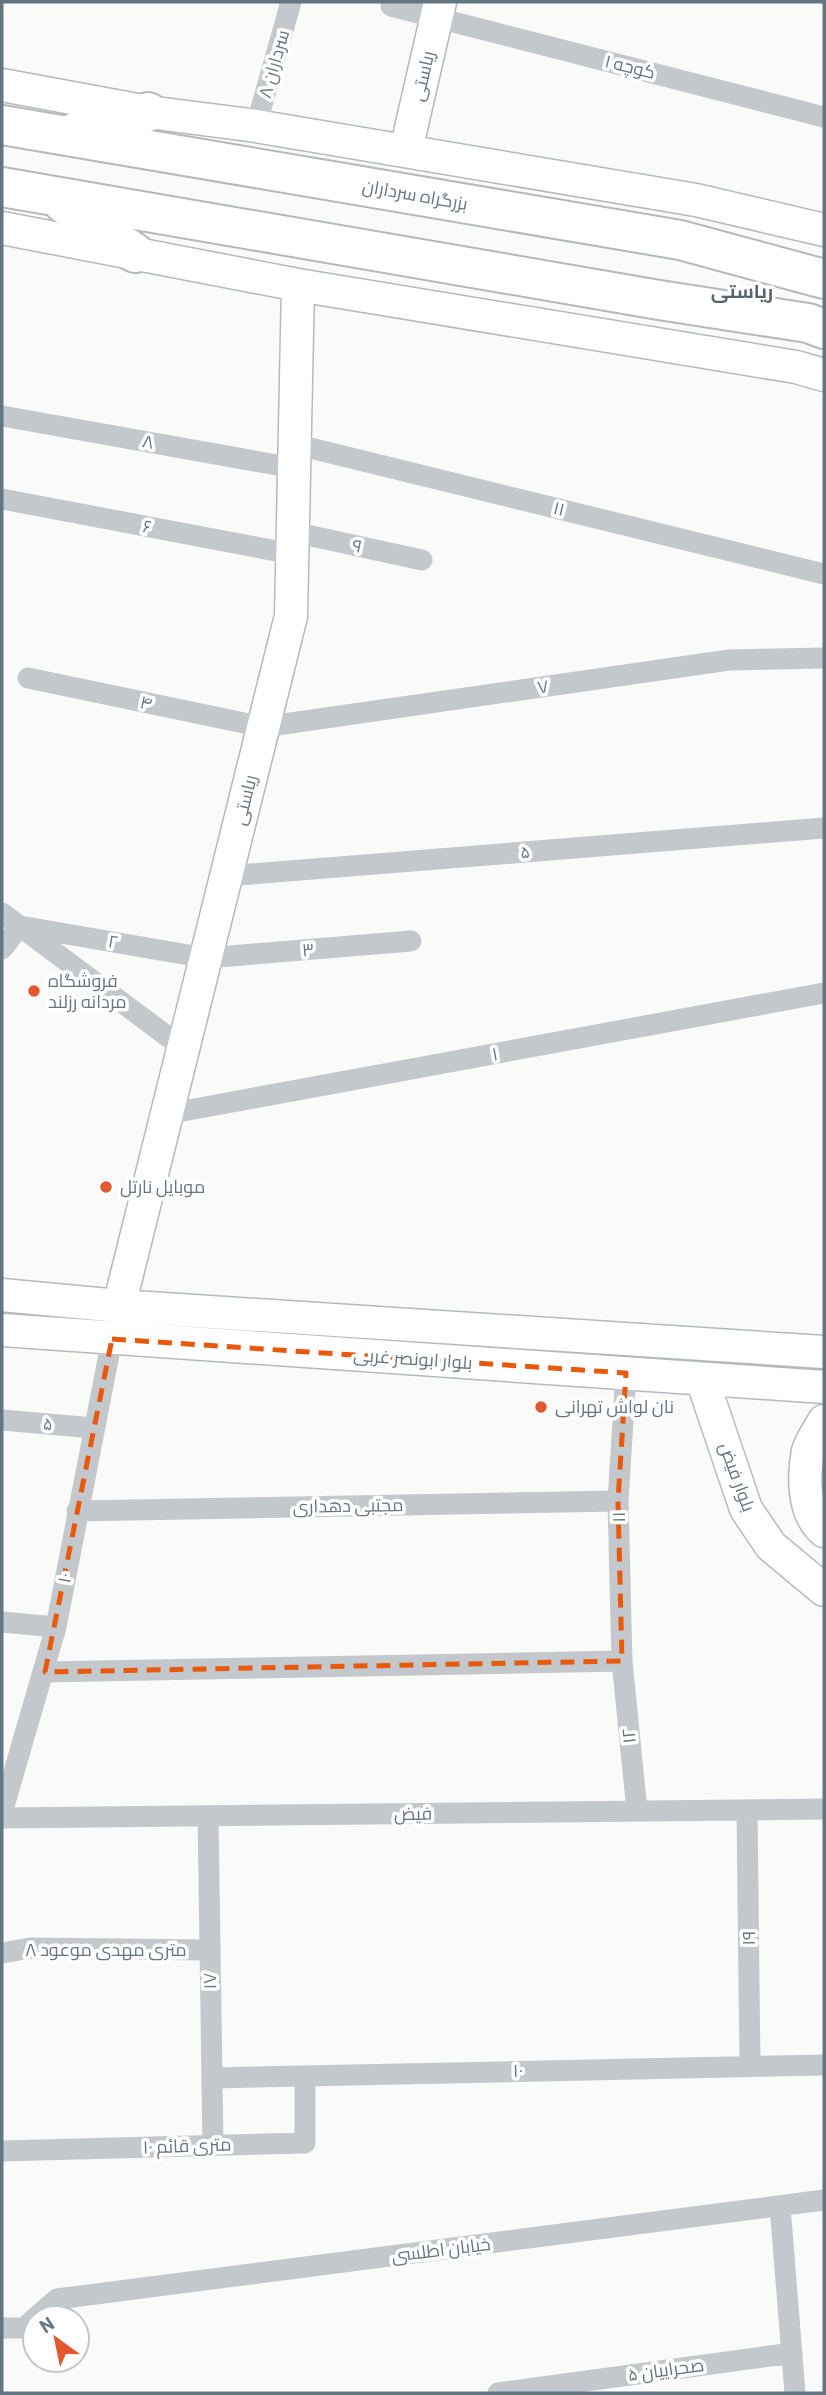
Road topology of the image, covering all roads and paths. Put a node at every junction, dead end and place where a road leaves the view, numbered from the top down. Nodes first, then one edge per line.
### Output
1 (291, 2) edge
2 (391, 6) dead end
3 (438, 9) edge
4 (2, 85) edge
5 (148, 112) junction
6 (824, 117) edge
7 (2, 125) edge
8 (256, 126) junction
9 (62, 135) junction
10 (406, 150) junction
11 (2, 187) edge
12 (52, 196) junction
13 (2, 228) edge
14 (824, 230) edge
15 (135, 253) junction
16 (824, 279) edge
17 (298, 285) junction
18 (824, 329) edge
19 (824, 375) edge
20 (2, 416) edge
21 (294, 456) junction
22 (2, 499) edge
23 (292, 543) junction
24 (422, 560) dead end
25 (824, 574) edge
26 (824, 658) edge
27 (28, 678) dead end
28 (263, 727) junction
29 (824, 828) edge
30 (226, 876) junction
31 (2, 913) edge
32 (20, 926) junction
33 (411, 941) dead end
34 (2, 949) edge
35 (206, 958) junction
36 (824, 993) edge
37 (183, 1048) junction
38 (167, 1114) junction
39 (2, 1295) edge
40 (119, 1306) junction
41 (2, 1330) edge
42 (112, 1339) junction
43 (824, 1352) edge
44 (626, 1373) junction
45 (702, 1379) junction
46 (824, 1387) edge
47 (2, 1420) edge
48 (824, 1421) edge
49 (94, 1427) junction
50 (618, 1501) junction
51 (77, 1511) junction
52 (824, 1531) edge
53 (824, 1590) edge
54 (2, 1622) edge
55 (56, 1627) junction
56 (622, 1661) junction
57 (45, 1672) junction
58 (824, 1809) edge
59 (747, 1810) junction
60 (637, 1811) junction
61 (2, 1813) edge
62 (208, 1816) junction
63 (2, 1818) edge
64 (210, 1951) junction
65 (2, 1953) edge
66 (824, 2065) edge
67 (750, 2066) junction
68 (305, 2076) junction
69 (212, 2078) junction
70 (213, 2146) junction
71 (2, 2151) edge
72 (824, 2200) edge
73 (780, 2206) junction
74 (51, 2304) edge
75 (2, 2328) edge
76 (21, 2328) edge
77 (792, 2353) junction
78 (498, 2393) edge
79 (795, 2393) edge

1 - 8 street, سرداران ۸
2 - 3 street, کوچه ۱
3 - 6 street, کوچه ۱
3 - 10 main road, ریاستی
4 - 5 main road
5 - 8 main road
5 - 9 highway
7 - 9 highway, بزرگراه سرداران
8 - 10 main road
9 - 16 highway, بزرگراه سرداران
10 - 14 main road
11 - 12 highway
12 - 15 highway
12 - 18 highway
13 - 15 main road
15 - 17 main road
17 - 19 main road
17 - 21 main road, ریاستی
20 - 21 street, ۸
21 - 23 main road, ریاستی
21 - 25 street, ۱۱
22 - 23 street, ۶
23 - 24 street, ۹
23 - 28 main road, ریاستی
26 - 28 street, ۷
27 - 28 street, ۴
28 - 30 main road, ریاستی
29 - 30 street, ۵
30 - 35 main road, ریاستی
31 - 32 street
32 - 34 street
32 - 35 street, ۲
32 - 37 street
33 - 35 street, ۳
35 - 37 main road, ریاستی
36 - 38 street, ۱
37 - 38 main road, ریاستی
38 - 40 main road, ریاستی
39 - 40 main road, بلوار ابونصر غربی
40 - 43 main road, بلوار ابونصر غربی
41 - 42 main road, بلوار ابونصر غربی
42 - 44 main road, بلوار ابونصر غربی
42 - 49 street, ۱۰
44 - 45 main road, بلوار ابونصر غربی
44 - 50 street, ۱۱
45 - 46 main road, بلوار ابونصر غربی
45 - 53 main road, بلوار فیض
47 - 49 street, ۵
48 - 52 main road
49 - 51 street, ۱۰
50 - 51 street, مجتبی دهداری
50 - 56 street, ۱۱
51 - 55 street, ۱۰
54 - 55 street
55 - 57 street, ۱۰
56 - 57 street
56 - 60 street, ۱۲
57 - 61 street, ۱۰
58 - 59 street, فیض
59 - 60 street, فیض
59 - 67 street, ۱۹
60 - 62 street, فیض
62 - 63 street, فیض
62 - 64 street, ۱۷
64 - 65 street, ۸ متری مهدی موعود
64 - 69 street, ۱۷
66 - 67 street, ۱۰
67 - 68 street, ۱۰
68 - 69 street, ۱۰
68 - 70 street, ۱۰ متری قائم
69 - 70 street, ۱۷
70 - 71 street, ۱۰ متری قائم
72 - 73 street, خيابان اطلسى
73 - 74 street, خيابان اطلسى
73 - 77 street
75 - 76 street
77 - 78 street, ۵ صحراییان
77 - 79 street

